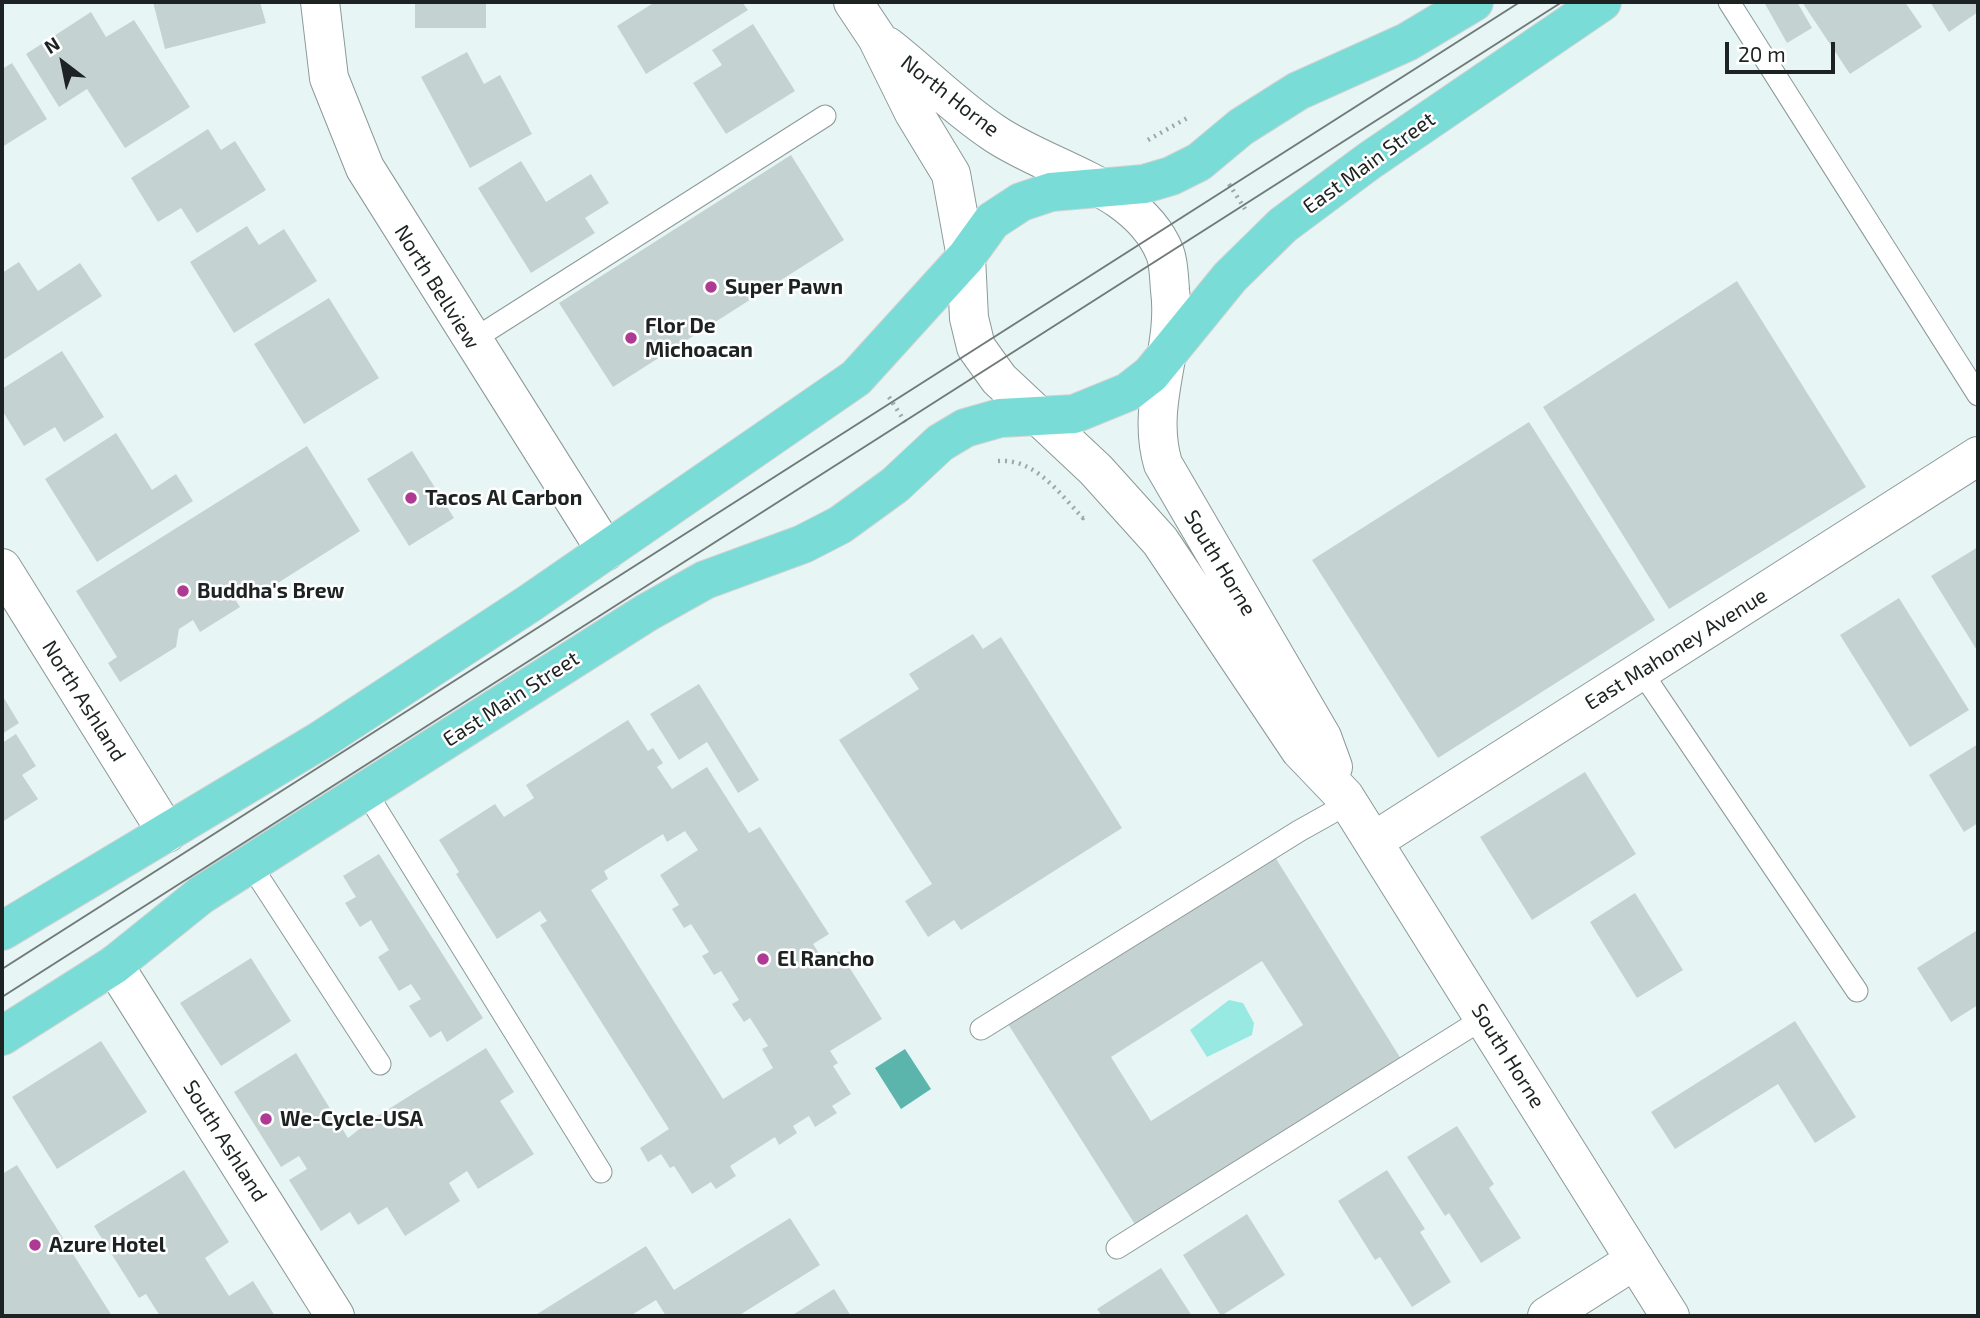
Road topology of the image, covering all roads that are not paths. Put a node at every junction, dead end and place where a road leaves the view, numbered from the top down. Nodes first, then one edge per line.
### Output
1 (320, 2) edge
2 (853, 2) edge
3 (1474, 2) edge
4 (1602, 2) edge
5 (1729, 2) edge
6 (877, 38) junction
7 (825, 116) dead end
8 (1101, 187) junction
9 (967, 257) junction
10 (471, 341) junction
11 (1166, 356) junction
12 (1978, 394) edge
13 (1042, 417) junction
14 (1978, 456) edge
15 (606, 551) junction
16 (2, 568) edge
17 (1641, 671) junction
18 (366, 792) junction
19 (1347, 800) junction
20 (167, 833) junction
21 (1374, 841) junction
22 (250, 864) junction
23 (2, 931) edge
24 (114, 965) junction
25 (1857, 991) dead end
26 (1484, 1018) junction
27 (981, 1029) dead end
28 (2, 1036) edge
29 (380, 1064) dead end
30 (601, 1172) dead end
31 (1117, 1248) dead end
32 (1635, 1260) junction
33 (335, 1316) edge
34 (1547, 1316) edge
35 (1670, 1316) edge

1 - 10 street, North Bellview
2 - 6 street, North Horne
3 - 8 main road
4 - 11 main road, East Main Street
5 - 12 lane
6 - 8 street, North Horne
6 - 9 street, North Horne
7 - 10 lane
8 - 9 main road
8 - 11 street
9 - 13 street
9 - 15 main road
10 - 15 street, North Bellview
11 - 13 main road
11 - 19 street, South Horne
13 - 18 main road, East Main Street
13 - 19 street, South Horne
14 - 17 street, East Mahoney Avenue
15 - 20 main road
16 - 20 street, North Ashland
17 - 21 street, East Mahoney Avenue
17 - 25 lane
18 - 22 main road, East Main Street
18 - 30 lane
19 - 21 street, South Horne
19 - 27 lane
20 - 23 main road
21 - 26 street, South Horne
22 - 24 main road, East Main Street
22 - 29 lane
24 - 28 main road, East Main Street
24 - 33 street, South Ashland
26 - 31 lane
26 - 32 street, South Horne
32 - 34 street
32 - 35 street, South Horne

